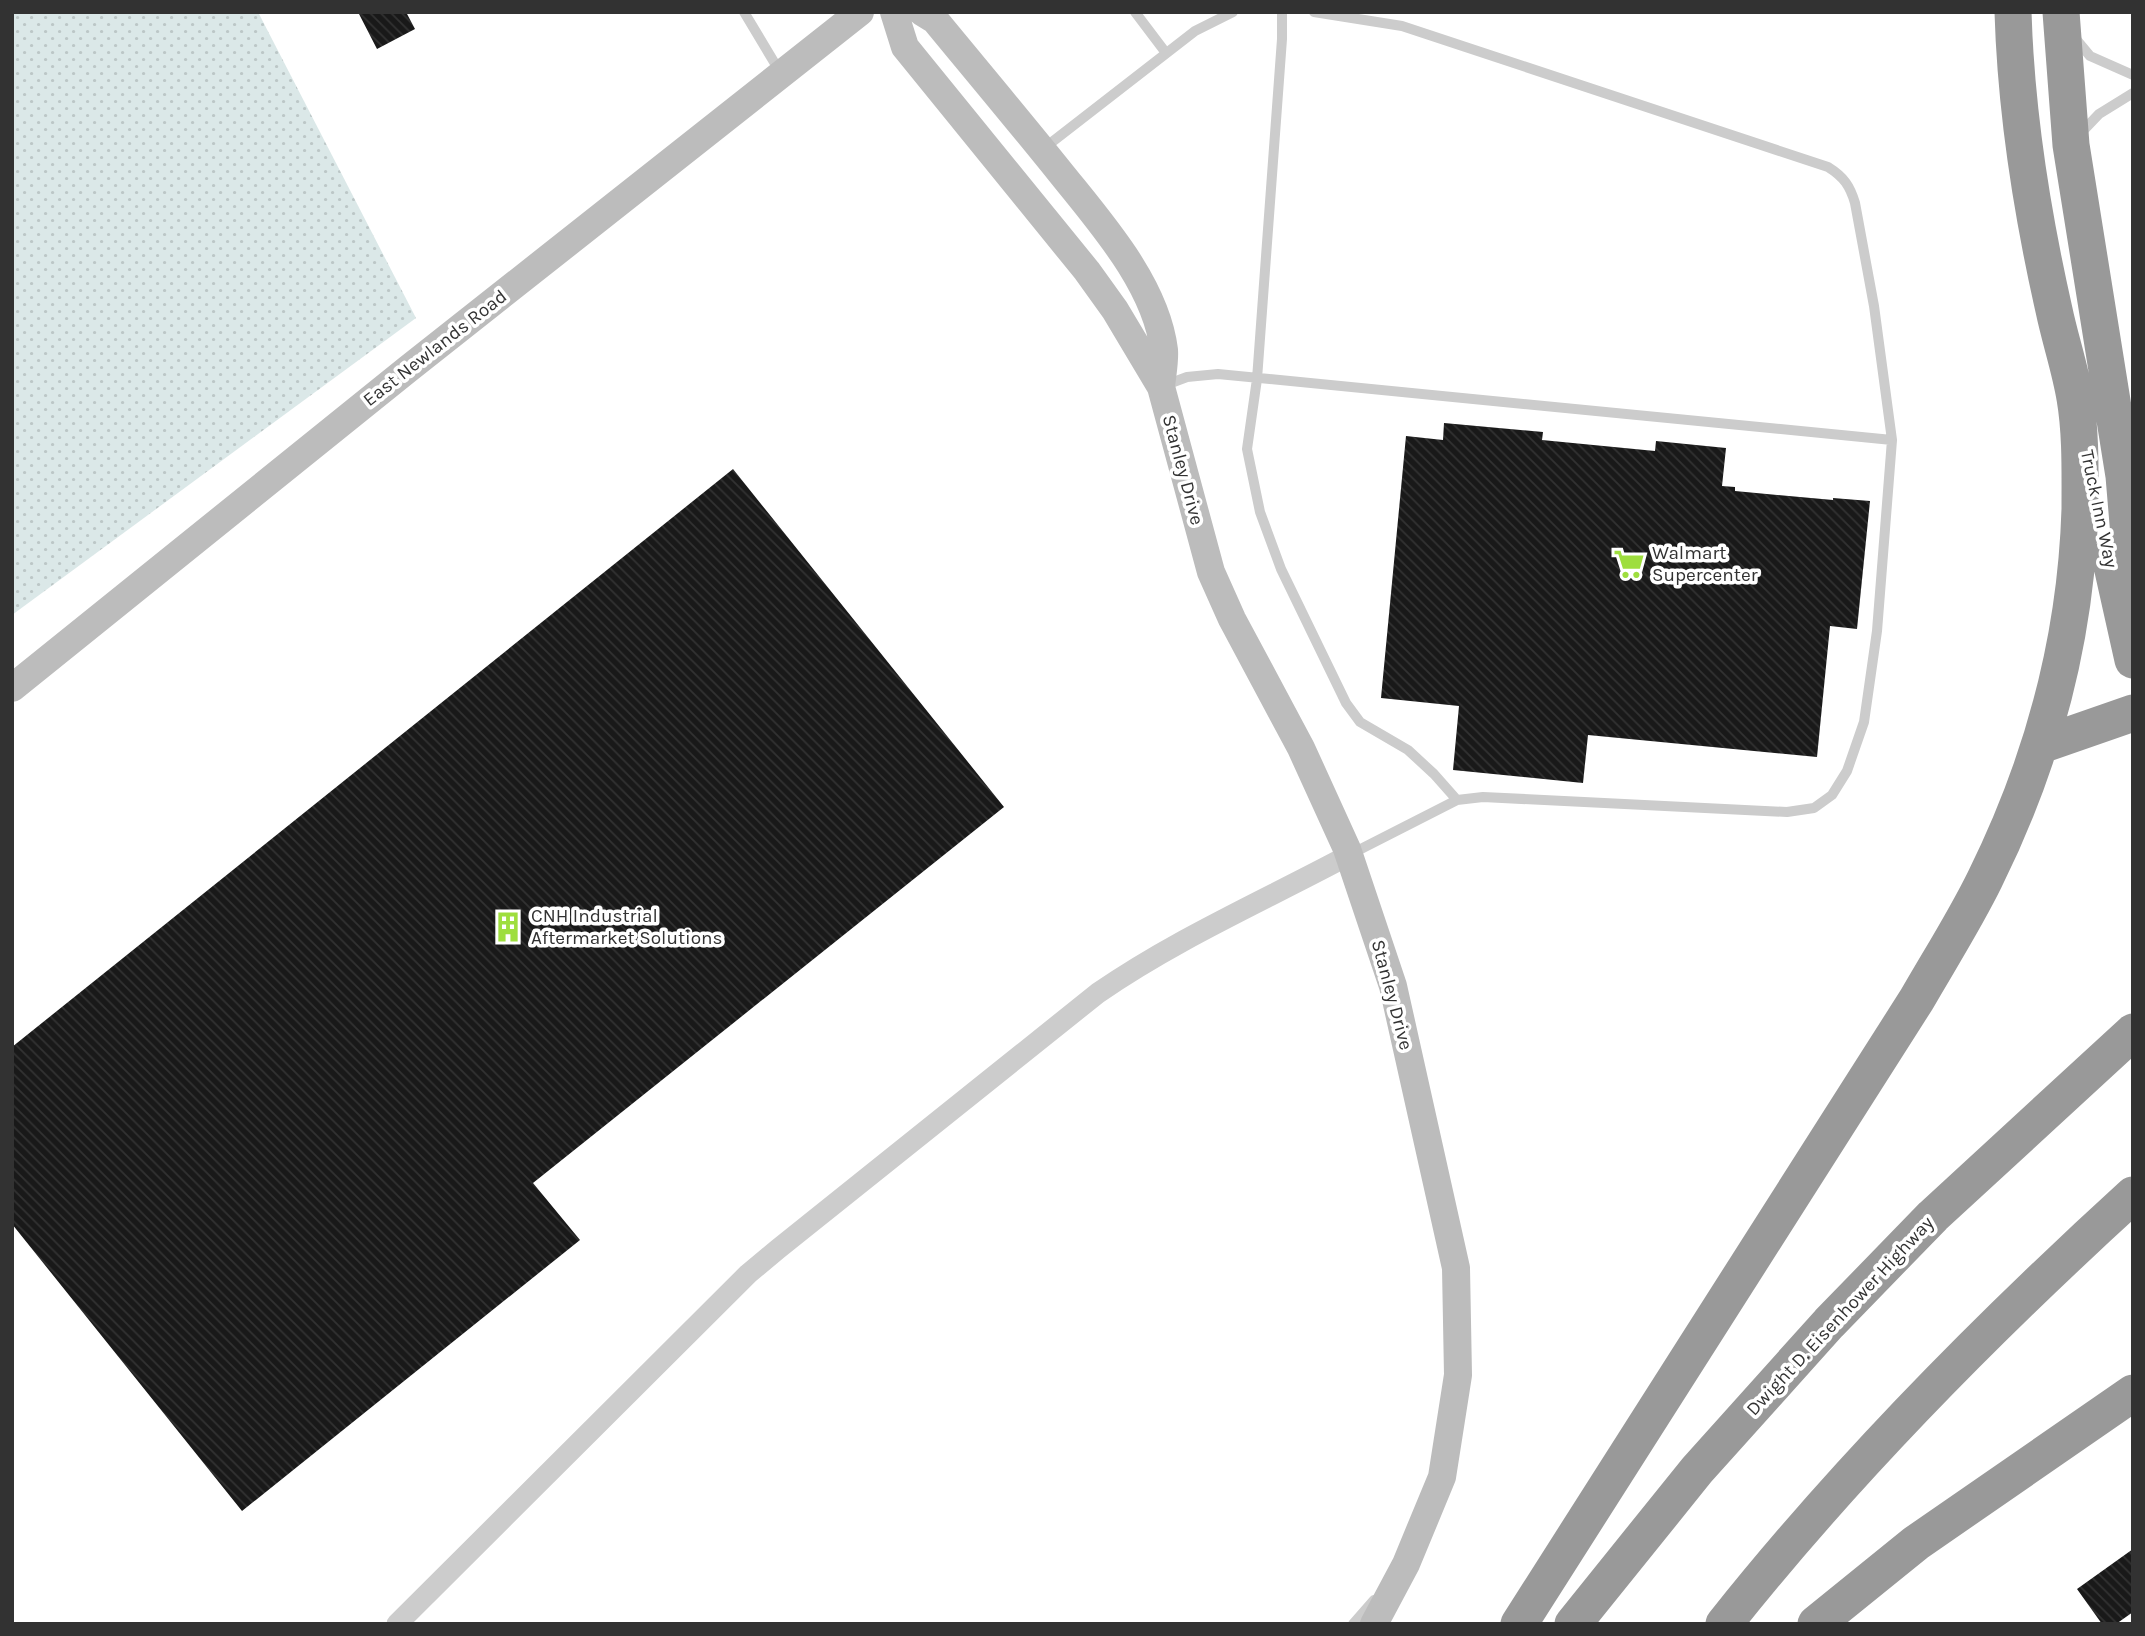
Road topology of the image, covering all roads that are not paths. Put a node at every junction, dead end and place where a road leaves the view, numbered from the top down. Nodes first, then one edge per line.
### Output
1 (744, 12) edge
2 (860, 12) edge
3 (894, 12) edge
4 (922, 12) edge
5 (1135, 12) edge
6 (1233, 12) edge
7 (1282, 12) edge
8 (1314, 12) edge
9 (2013, 12) edge
10 (2061, 15) edge
11 (1166, 53) junction
12 (781, 74) junction
13 (2133, 75) edge
14 (2133, 93) edge
15 (2071, 145) junction
16 (1042, 149) junction
17 (1257, 379) junction
18 (1161, 387) junction
19 (2075, 399) junction
20 (1892, 440) junction
21 (2124, 477) junction
22 (2133, 513) edge
23 (2133, 583) edge
24 (2133, 660) edge
25 (12, 688) edge
26 (2133, 713) edge
27 (2041, 745) junction
28 (1457, 800) junction
29 (1349, 855) junction
30 (2133, 1032) edge
31 (2133, 1195) edge
32 (2133, 1393) edge
33 (2133, 1408) edge
34 (1406, 1564) junction
35 (1858, 1589) junction
36 (397, 1624) edge
37 (1353, 1624) edge
38 (1374, 1624) edge
39 (1518, 1624) edge
40 (1573, 1624) edge
41 (1724, 1624) edge
42 (1816, 1624) edge

1 - 12 lane
2 - 12 street, East Newlands Road
3 - 18 street, Stanley Drive
4 - 16 street, Stanley Drive
5 - 11 lane
6 - 11 lane
7 - 17 lane
8 - 20 lane
9 - 19 highway
10 - 13 lane
10 - 15 highway
11 - 16 lane
12 - 25 street, East Newlands Road
14 - 15 lane
15 - 21 highway
16 - 18 street, Stanley Drive
17 - 18 lane
17 - 20 lane
17 - 28 lane
18 - 29 street, Stanley Drive
19 - 24 highway, Truck Inn Way
19 - 27 highway
20 - 28 lane
21 - 22 highway
21 - 23 highway
26 - 27 highway
27 - 39 highway
28 - 29 lane
29 - 34 street, Stanley Drive
29 - 36 street
30 - 40 highway, Dwight D. Eisenhower Highway
31 - 41 highway
32 - 35 highway
33 - 35 highway
34 - 37 lane
34 - 38 street, Stanley Drive
35 - 42 highway

